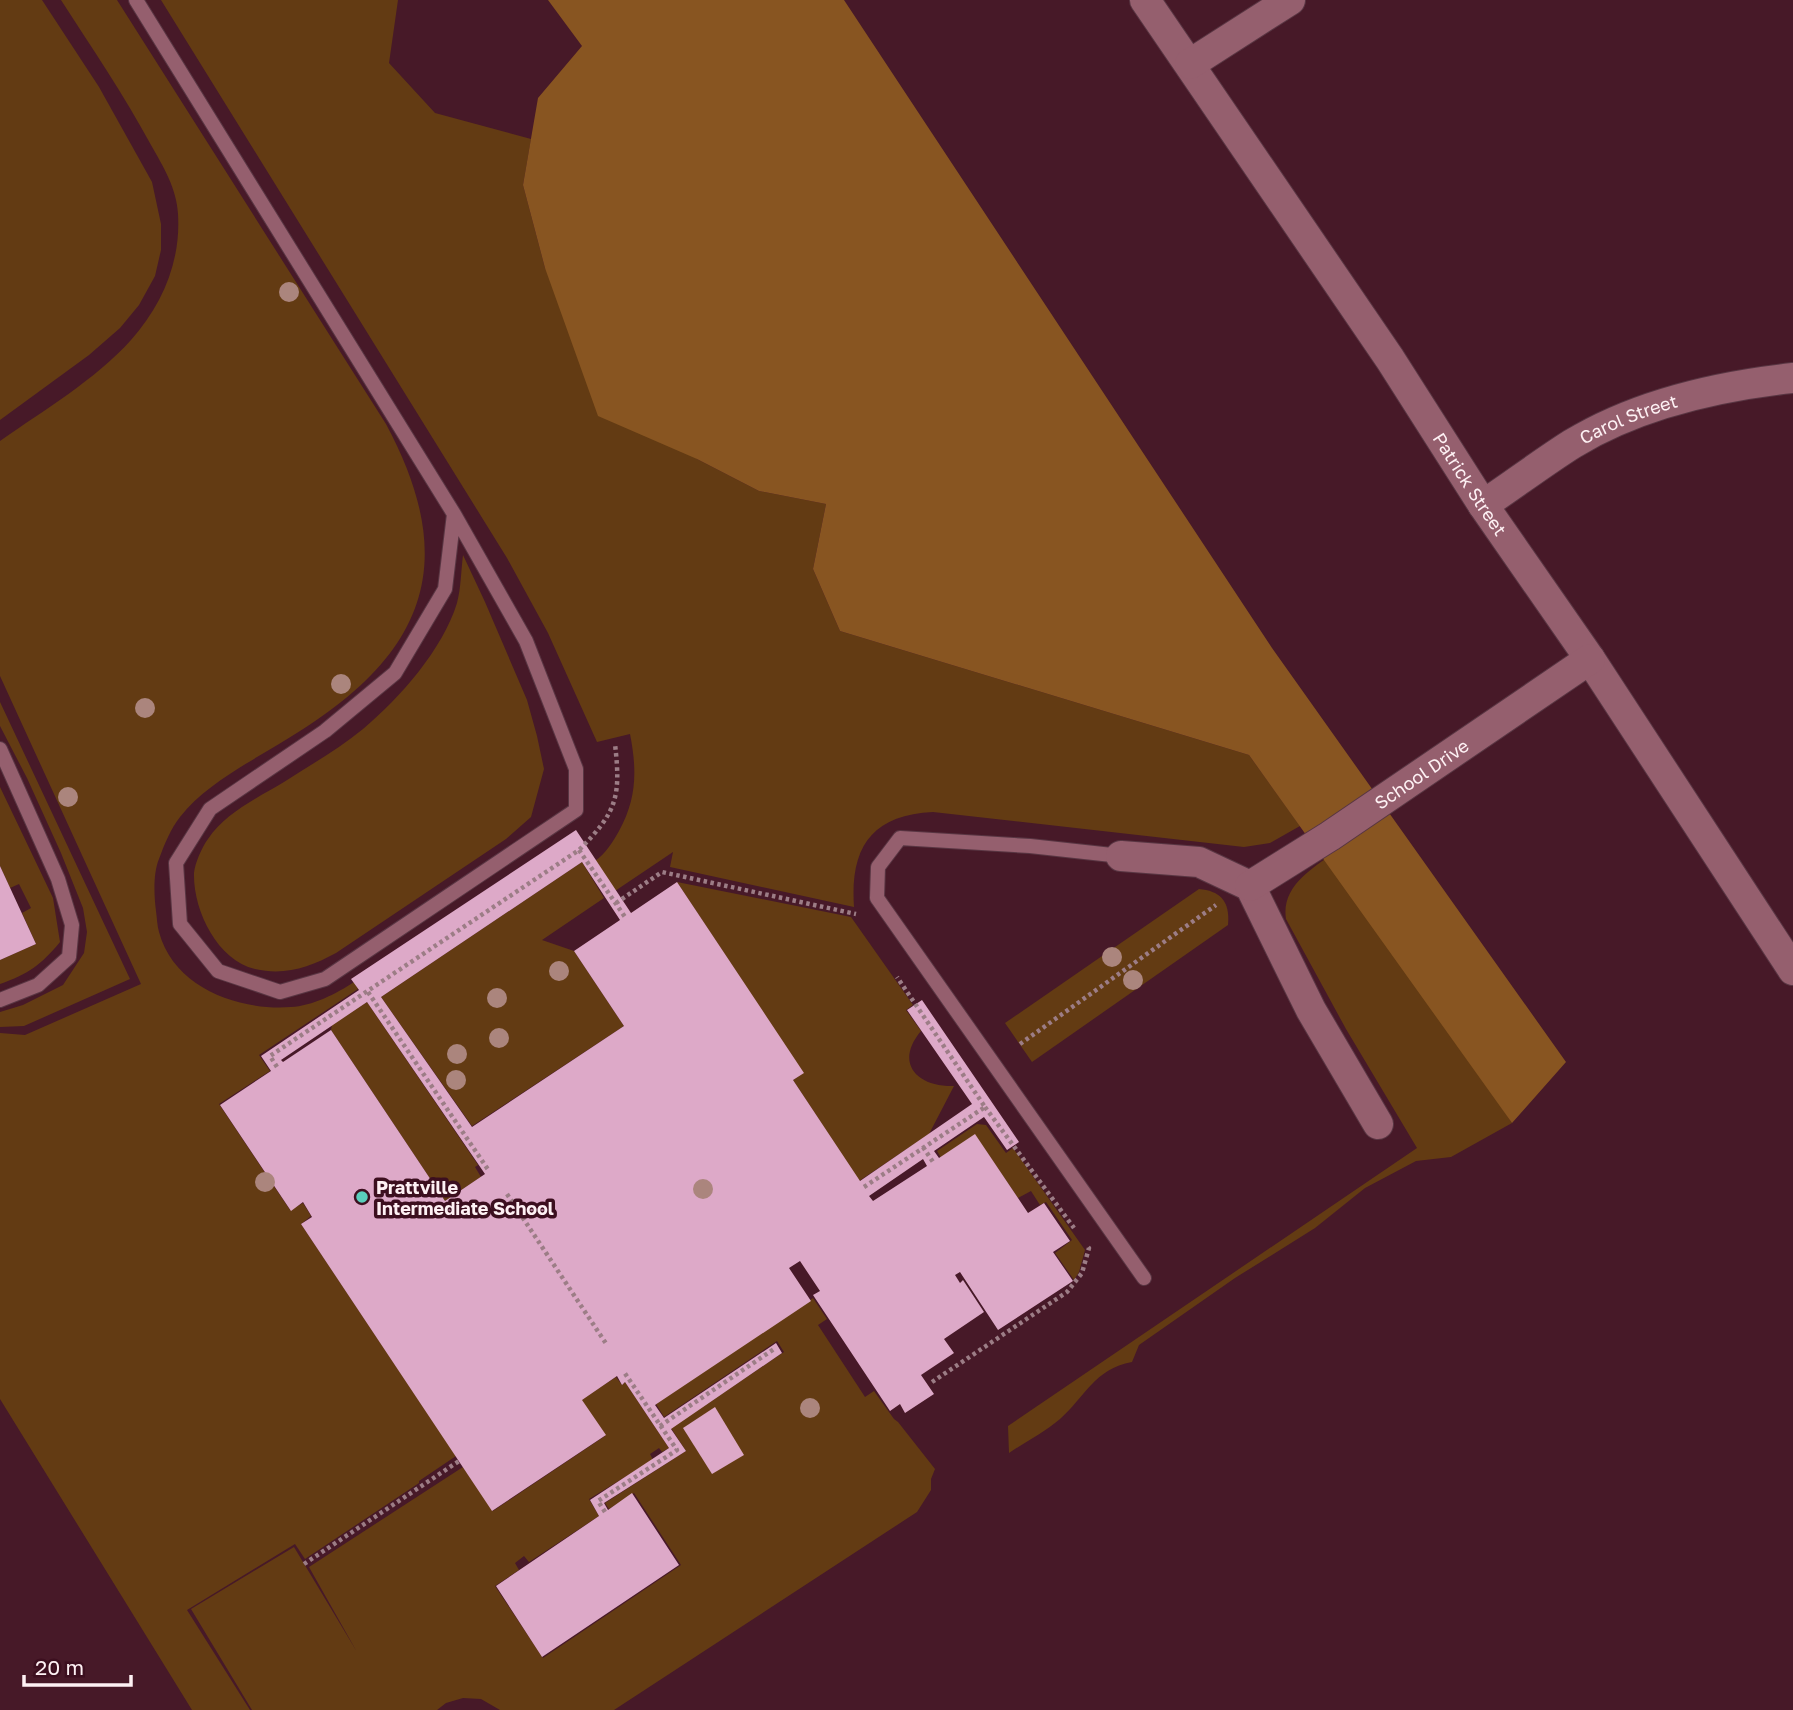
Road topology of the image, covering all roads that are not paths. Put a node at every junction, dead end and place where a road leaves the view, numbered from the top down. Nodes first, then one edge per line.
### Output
1 (136, 0) edge
2 (1145, 0) edge
3 (1290, 0) edge
4 (1190, 64) junction
5 (1793, 378) edge
6 (1483, 505) junction
7 (454, 514) junction
8 (1590, 659) junction
9 (0, 749) edge
10 (1121, 856) joint
11 (1250, 886) junction
12 (1793, 970) edge
13 (0, 1000) edge
14 (1378, 1124) dead end
15 (1144, 1278) dead end

1 - 7 lane
2 - 4 street, Patrick Street
3 - 4 street
4 - 6 street, Patrick Street
5 - 6 street, Carol Street
6 - 8 street, Patrick Street
7 - 7 lane
8 - 11 street, School Drive
8 - 12 street, Patrick Street
9 - 13 lane
10 - 11 street
10 - 15 lane
11 - 14 street

